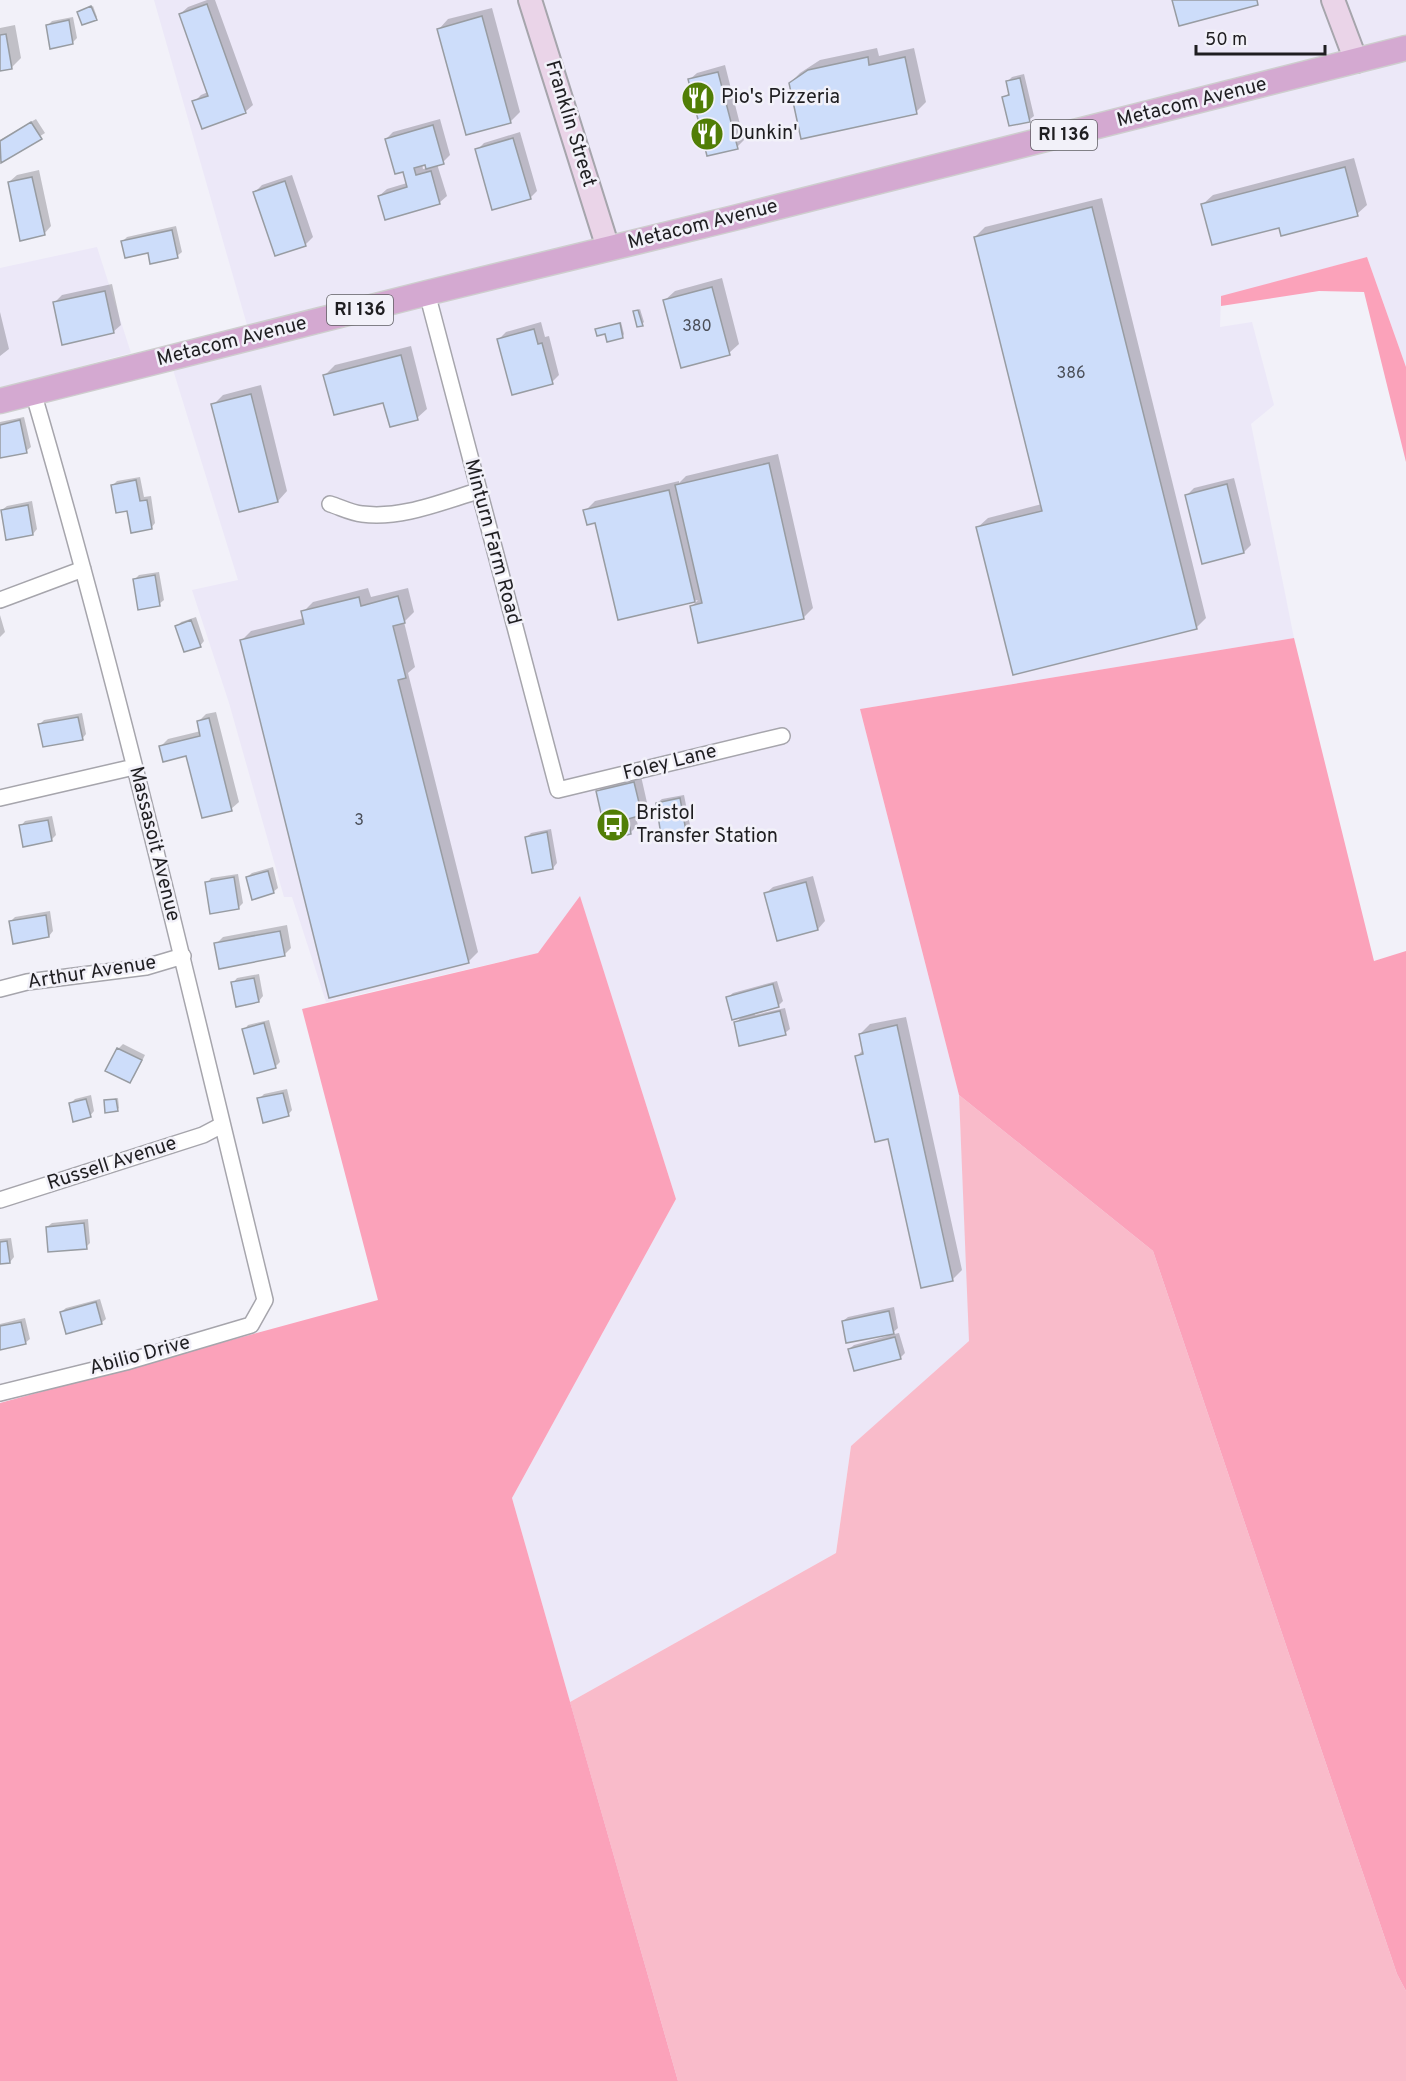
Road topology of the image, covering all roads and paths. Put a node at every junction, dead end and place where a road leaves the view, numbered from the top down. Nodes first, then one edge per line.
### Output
1 (530, 0) edge
2 (1333, 0) edge
3 (1406, 48) edge
4 (1356, 61) junction
5 (608, 249) junction
6 (427, 293) junction
7 (33, 392) junction
8 (0, 401) edge
9 (478, 491) junction
10 (330, 504) dead end
11 (83, 568) junction
12 (0, 600) edge
13 (782, 736) dead end
14 (134, 767) junction
15 (558, 790) joint
16 (0, 798) edge
17 (183, 956) junction
18 (0, 989) edge
19 (222, 1125) junction
20 (0, 1200) edge
21 (265, 1299) joint
22 (0, 1393) edge

1 - 5 street, Franklin Street
2 - 4 street
3 - 4 main road, Metacom Avenue / RI 136
4 - 5 main road, Metacom Avenue / RI 136
5 - 6 main road, Metacom Avenue / RI 136
6 - 7 main road, Metacom Avenue / RI 136
6 - 9 street, Minturn Farm Road
7 - 8 main road, Metacom Avenue / RI 136
7 - 11 street, Massasoit Avenue
9 - 10 street
9 - 15 street, Minturn Farm Road
11 - 12 street
11 - 14 street, Massasoit Avenue
13 - 15 street, Foley Lane
14 - 16 street
14 - 17 street, Massasoit Avenue
17 - 18 street, Arthur Avenue
17 - 19 street, Massasoit Avenue
19 - 20 street, Russell Avenue
19 - 21 street, Massasoit Avenue
21 - 22 street, Abilio Drive

